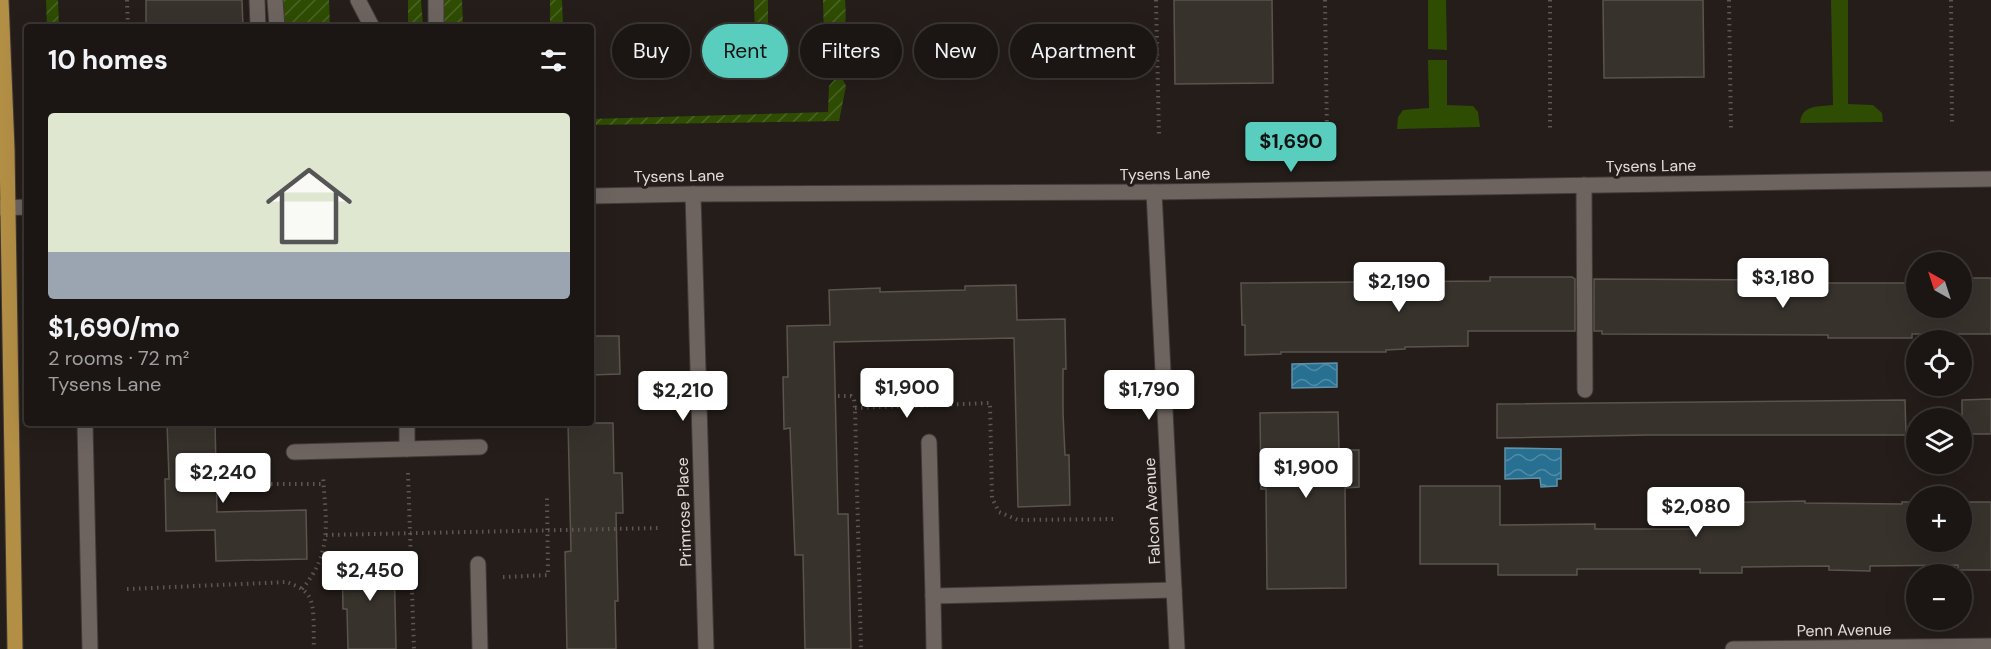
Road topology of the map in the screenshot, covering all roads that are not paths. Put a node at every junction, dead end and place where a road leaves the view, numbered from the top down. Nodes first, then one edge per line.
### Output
1 (1, 0) edge
2 (257, 0) edge
3 (275, 0) edge
4 (358, 0) edge
5 (436, 0) edge
6 (258, 24) edge
7 (277, 24) edge
8 (370, 24) edge
9 (436, 24) edge
10 (1991, 179) edge
11 (1584, 185) junction
12 (1154, 192) junction
13 (693, 194) junction
14 (594, 196) edge
15 (24, 207) edge
16 (4, 208) edge
17 (1585, 390) dead end
18 (85, 426) edge
19 (407, 426) edge
20 (929, 442) dead end
21 (480, 447) dead end
22 (407, 449) junction
23 (294, 453) dead end
24 (478, 571) road end
25 (1174, 590) junction
26 (933, 596) junction
27 (1991, 646) edge
28 (15, 649) edge
29 (90, 649) edge
30 (480, 649) edge
31 (706, 649) edge
32 (934, 649) edge
33 (1177, 649) edge
34 (1733, 649) edge

1 - 16 main road
2 - 6 street
3 - 7 street
4 - 8 street
5 - 9 street
10 - 11 street, Tysens Lane
11 - 12 street, Tysens Lane
11 - 17 street
12 - 13 street, Tysens Lane
12 - 25 street, Falcon Avenue
13 - 14 street, Tysens Lane
13 - 31 street, Primrose Place
15 - 16 street
16 - 28 main road
18 - 29 street
19 - 22 street
20 - 26 street
21 - 22 street
22 - 23 street
24 - 30 street
25 - 26 street
25 - 33 street, Falcon Avenue
26 - 32 street
27 - 34 street, Penn Avenue

